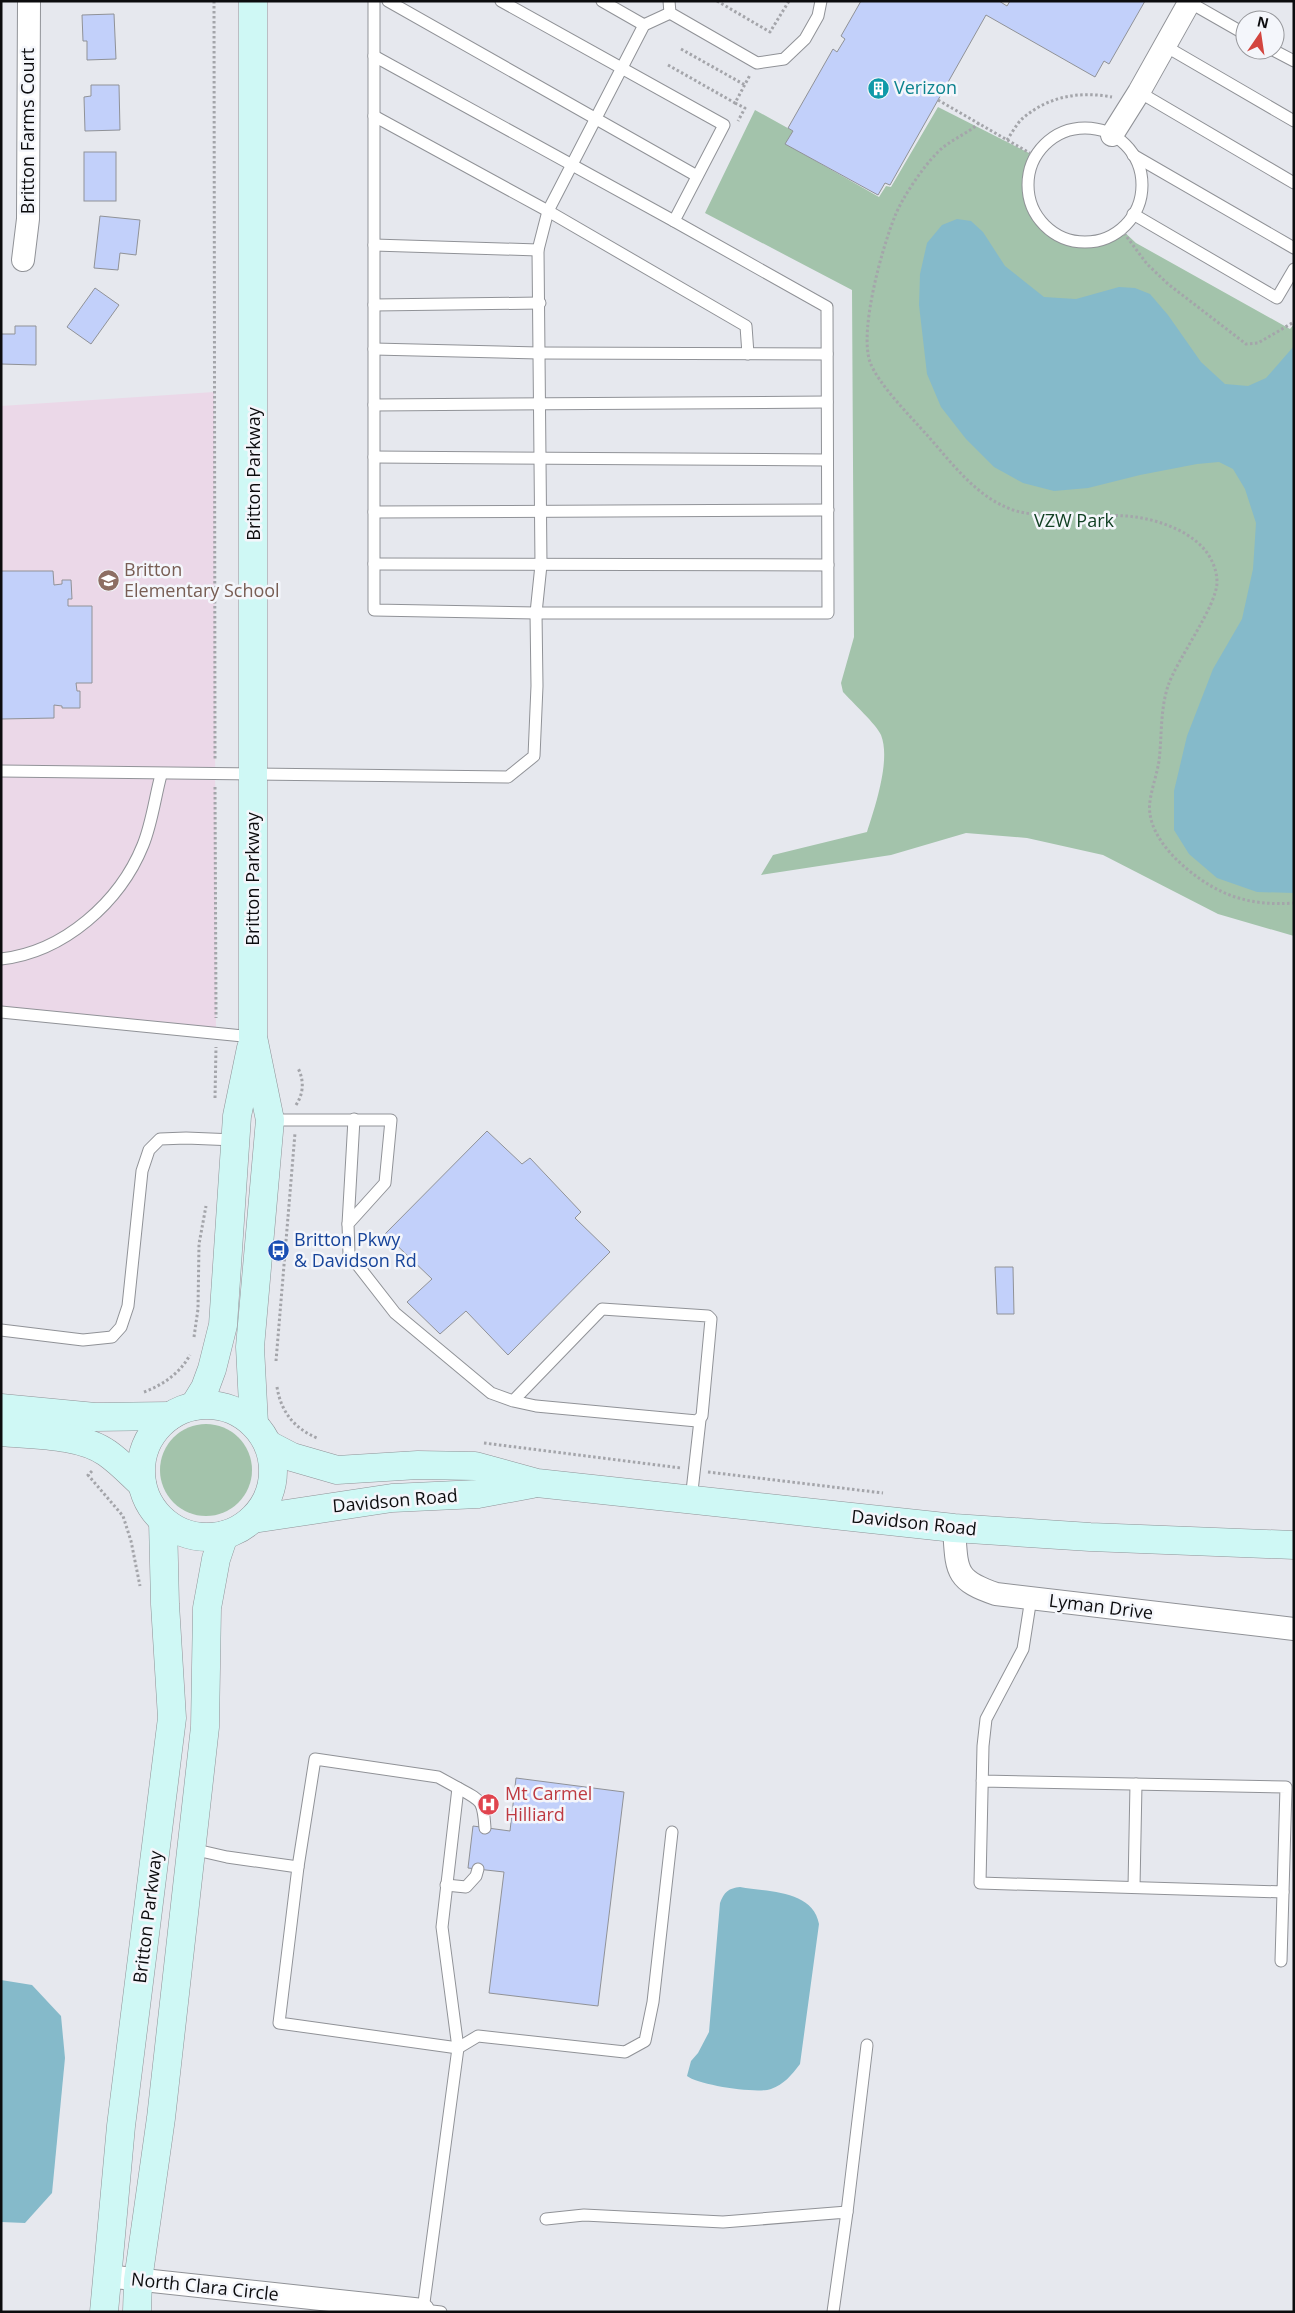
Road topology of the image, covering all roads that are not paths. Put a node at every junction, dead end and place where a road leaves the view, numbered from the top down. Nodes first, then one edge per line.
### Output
1 (29, 1) edge
2 (253, 1) edge
3 (374, 1) edge
4 (388, 1) edge
5 (501, 1) edge
6 (602, 1) edge
7 (822, 1) edge
8 (1189, 2) edge
9 (669, 7) edge
10 (644, 25) junction
11 (1235, 28) edge
12 (1165, 46) junction
13 (374, 56) junction
14 (622, 67) junction
15 (1139, 92) junction
16 (374, 116) junction
17 (596, 118) junction
18 (1294, 121) edge
19 (1112, 135) junction
20 (1133, 155) junction
21 (571, 166) junction
22 (697, 176) junction
23 (1294, 183) edge
24 (548, 211) junction
25 (1133, 214) junction
26 (674, 221) junction
27 (374, 245) junction
28 (1294, 248) edge
29 (538, 250) junction
30 (23, 260) dead end
31 (1294, 269) edge
32 (540, 303) junction
33 (374, 305) junction
34 (374, 349) junction
35 (539, 353) junction
36 (748, 354) junction
37 (827, 354) junction
38 (827, 402) junction
39 (374, 405) junction
40 (540, 405) junction
41 (374, 456) junction
42 (539, 459) junction
43 (827, 460) junction
44 (542, 510) junction
45 (828, 510) junction
46 (374, 512) junction
47 (374, 564) junction
48 (541, 565) junction
49 (828, 565) junction
50 (536, 613) junction
51 (1, 771) edge
52 (254, 773) junction
53 (161, 775) junction
54 (1, 959) edge
55 (1, 1012) edge
56 (253, 1037) junction
57 (354, 1119) junction
58 (270, 1120) junction
59 (235, 1140) junction
60 (348, 1224) junction
61 (1, 1330) edge
62 (512, 1402) junction
63 (1, 1408) edge
64 (182, 1411) junction
65 (700, 1420) junction
66 (1, 1432) edge
67 (262, 1435) junction
68 (536, 1483) junction
69 (142, 1484) junction
70 (691, 1500) junction
71 (253, 1519) junction
72 (163, 1521) junction
73 (954, 1528) junction
74 (224, 1536) junction
75 (1294, 1545) edge
76 (1031, 1598) junction
77 (1294, 1629) edge
78 (982, 1781) junction
79 (1136, 1784) junction
80 (458, 1788) junction
81 (485, 1828) dead end
82 (672, 1832) dead end
83 (192, 1849) junction
84 (298, 1867) junction
85 (478, 1869) dead end
86 (446, 1885) junction
87 (1134, 1887) junction
88 (1283, 1892) junction
89 (1281, 1961) dead end
90 (867, 2045) dead end
91 (458, 2048) junction
92 (847, 2212) junction
93 (546, 2219) dead end
94 (106, 2276) junction
95 (138, 2280) junction
96 (432, 2311) edge
97 (104, 2312) edge
98 (137, 2312) edge
99 (833, 2312) edge

1 - 30 street, Britton Farms Court
2 - 52 main road, Britton Parkway
3 - 13 lane
4 - 17 lane
5 - 14 lane
6 - 10 lane
7 - 9 lane
8 - 11 lane
8 - 12 street
9 - 10 lane
10 - 14 lane
12 - 15 street
12 - 18 lane
13 - 16 lane
13 - 21 lane
14 - 17 lane
14 - 22 lane
15 - 19 street
15 - 23 lane
16 - 24 lane
16 - 27 lane
17 - 21 lane
17 - 22 lane
19 - 20 lane
19 - 25 lane
20 - 25 lane
20 - 28 lane
21 - 24 lane
21 - 26 lane
22 - 26 lane
24 - 29 lane
24 - 36 lane
25 - 31 lane
26 - 37 lane
27 - 29 lane
27 - 33 lane
29 - 32 lane
32 - 33 lane
32 - 35 lane
33 - 34 lane
34 - 35 lane
34 - 39 lane
35 - 36 lane
35 - 40 lane
36 - 37 lane
37 - 38 lane
38 - 40 lane
38 - 43 lane
39 - 40 lane
39 - 41 lane
40 - 42 lane
41 - 42 lane
41 - 46 lane
42 - 43 lane
42 - 44 lane
43 - 45 lane
44 - 45 lane
44 - 46 lane
44 - 48 lane
45 - 49 lane
46 - 47 lane
47 - 48 lane
47 - 50 lane
48 - 49 lane
48 - 50 lane
49 - 50 lane
50 - 52 lane
51 - 53 lane
52 - 53 lane
52 - 56 main road, Britton Parkway
53 - 54 lane
55 - 56 lane
56 - 58 main road, Britton Parkway
56 - 59 main road, Britton Parkway
57 - 58 lane
57 - 60 lane
57 - 60 lane
58 - 67 main road, Britton Parkway
59 - 61 lane
59 - 64 main road, Britton Parkway
60 - 62 lane
62 - 65 lane
62 - 65 lane
63 - 64 main road
64 - 67 main road
64 - 69 main road
65 - 70 lane
66 - 69 main road
67 - 68 main road, Davidson Road
67 - 71 main road
68 - 70 main road, Davidson Road
68 - 71 main road, Davidson Road
69 - 72 main road
70 - 73 main road, Davidson Road
71 - 74 main road
72 - 74 main road
72 - 94 main road, Britton Parkway
73 - 75 main road, Davidson Road
73 - 76 street, Lyman Drive
74 - 83 main road, Britton Parkway
76 - 77 street, Lyman Drive
76 - 78 lane
78 - 79 lane
78 - 87 lane
79 - 87 lane
79 - 88 lane
80 - 81 lane
80 - 84 lane
80 - 86 lane
82 - 91 lane
83 - 84 lane
83 - 95 main road, Britton Parkway
84 - 91 lane
85 - 86 lane
86 - 91 lane
87 - 88 lane
88 - 89 lane
90 - 92 lane
91 - 96 lane
92 - 93 lane
92 - 99 lane
94 - 95 street, North Clara Circle
94 - 97 main road, Britton Parkway
95 - 96 street, North Clara Circle
95 - 98 main road, Britton Parkway

